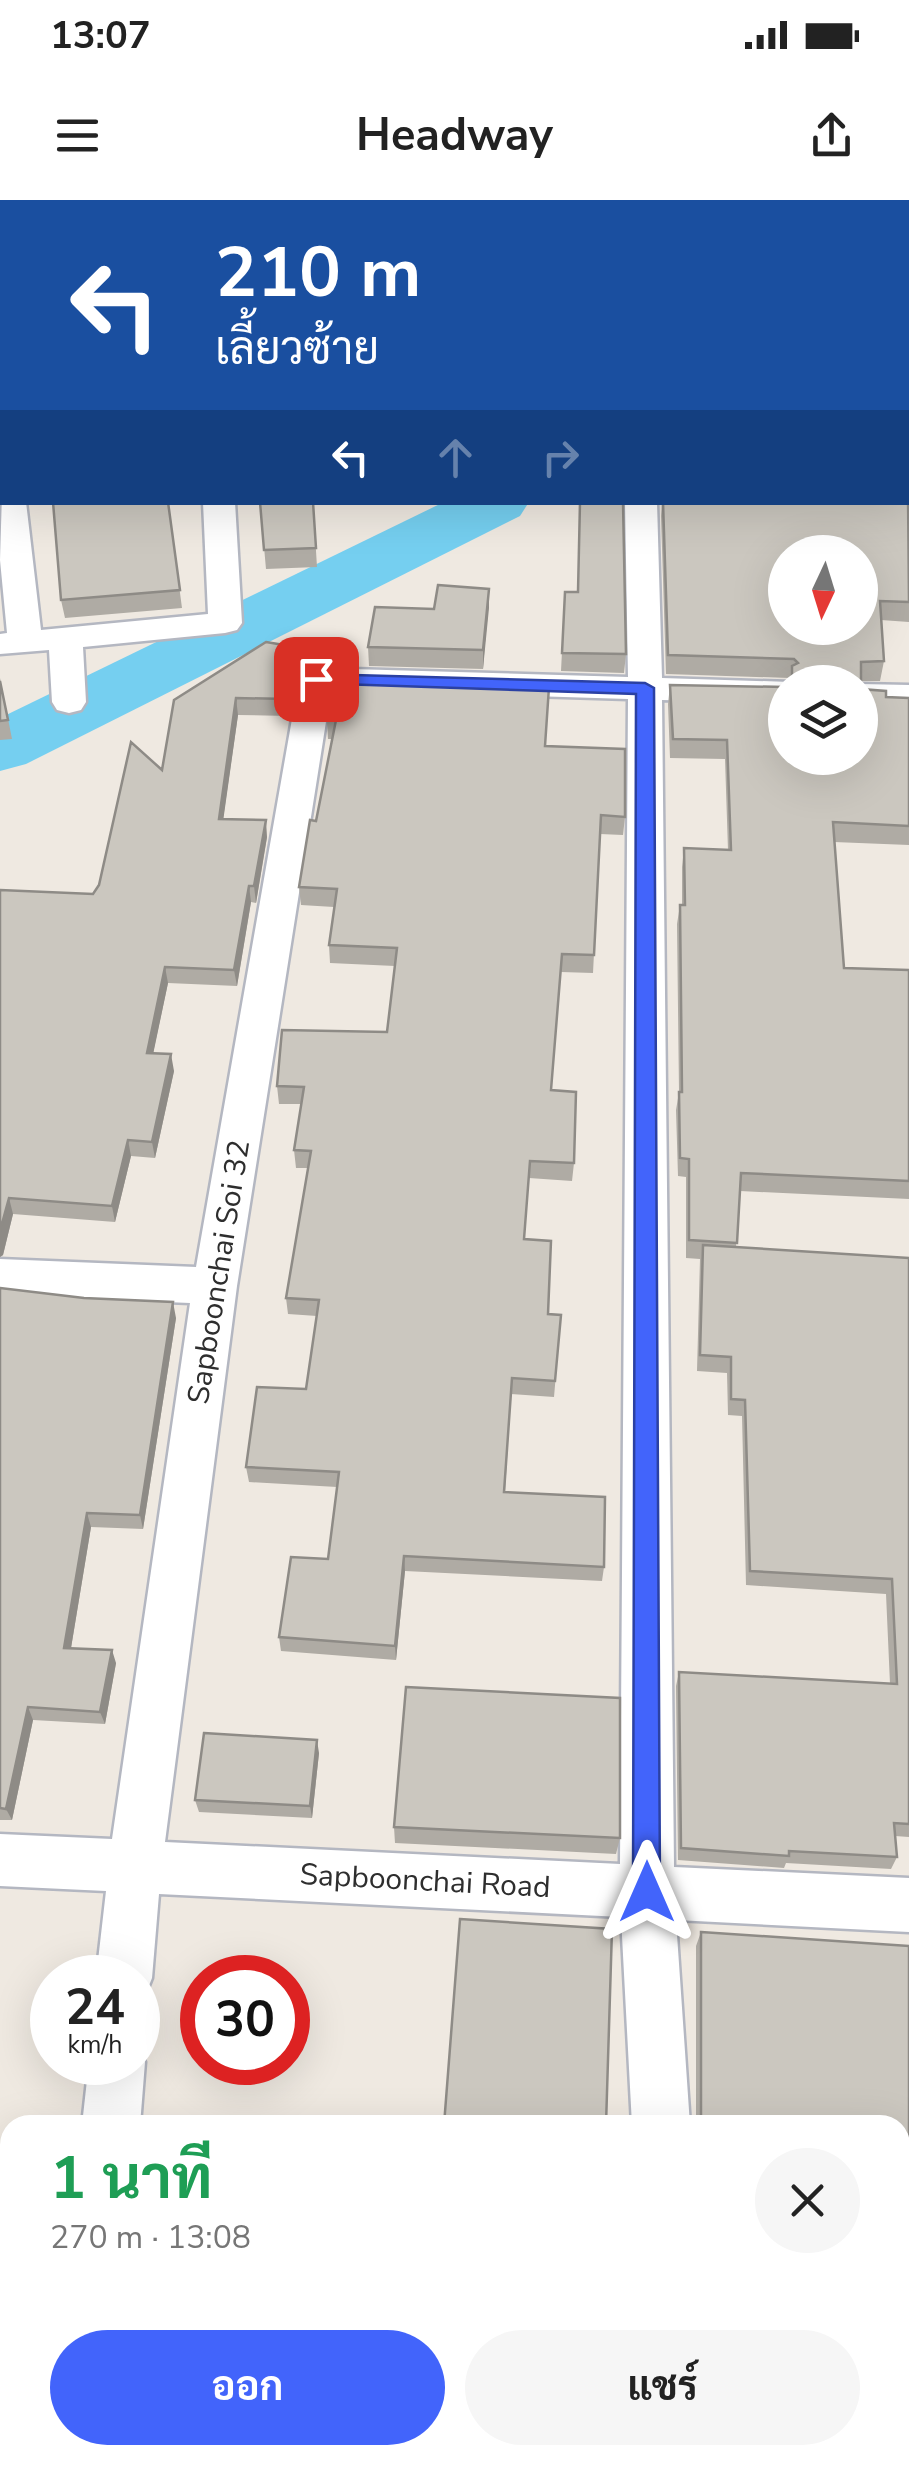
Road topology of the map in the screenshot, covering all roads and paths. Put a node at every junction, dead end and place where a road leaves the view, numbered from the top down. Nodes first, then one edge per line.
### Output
1 (10, 505) edge
2 (219, 505) edge
3 (641, 505) edge
4 (65, 638) junction
5 (12, 643) edge
6 (645, 688) junction
7 (768, 692) edge
8 (878, 695) edge
9 (909, 696) edge
10 (69, 702) dead end
11 (0, 1277) edge
12 (214, 1286) junction
13 (0, 1860) edge
14 (134, 1866) junction
15 (647, 1892) junction
16 (909, 1905) edge
17 (126, 1955) edge
18 (114, 2085) edge
19 (112, 2115) edge
20 (660, 2115) edge

1 - 5 street
2 - 4 street
3 - 6 street
4 - 5 street
4 - 10 street
6 - 7 street
6 - 12 street, Sapboonchai Soi 32
6 - 15 street
8 - 9 street
11 - 12 street
12 - 14 street, Sapboonchai Soi 32
13 - 14 street, Sapboonchai Road
14 - 15 street, Sapboonchai Road
14 - 17 street, Sapboonchai Soi 32
15 - 16 street, Sapboonchai Road
15 - 20 street
18 - 19 street

